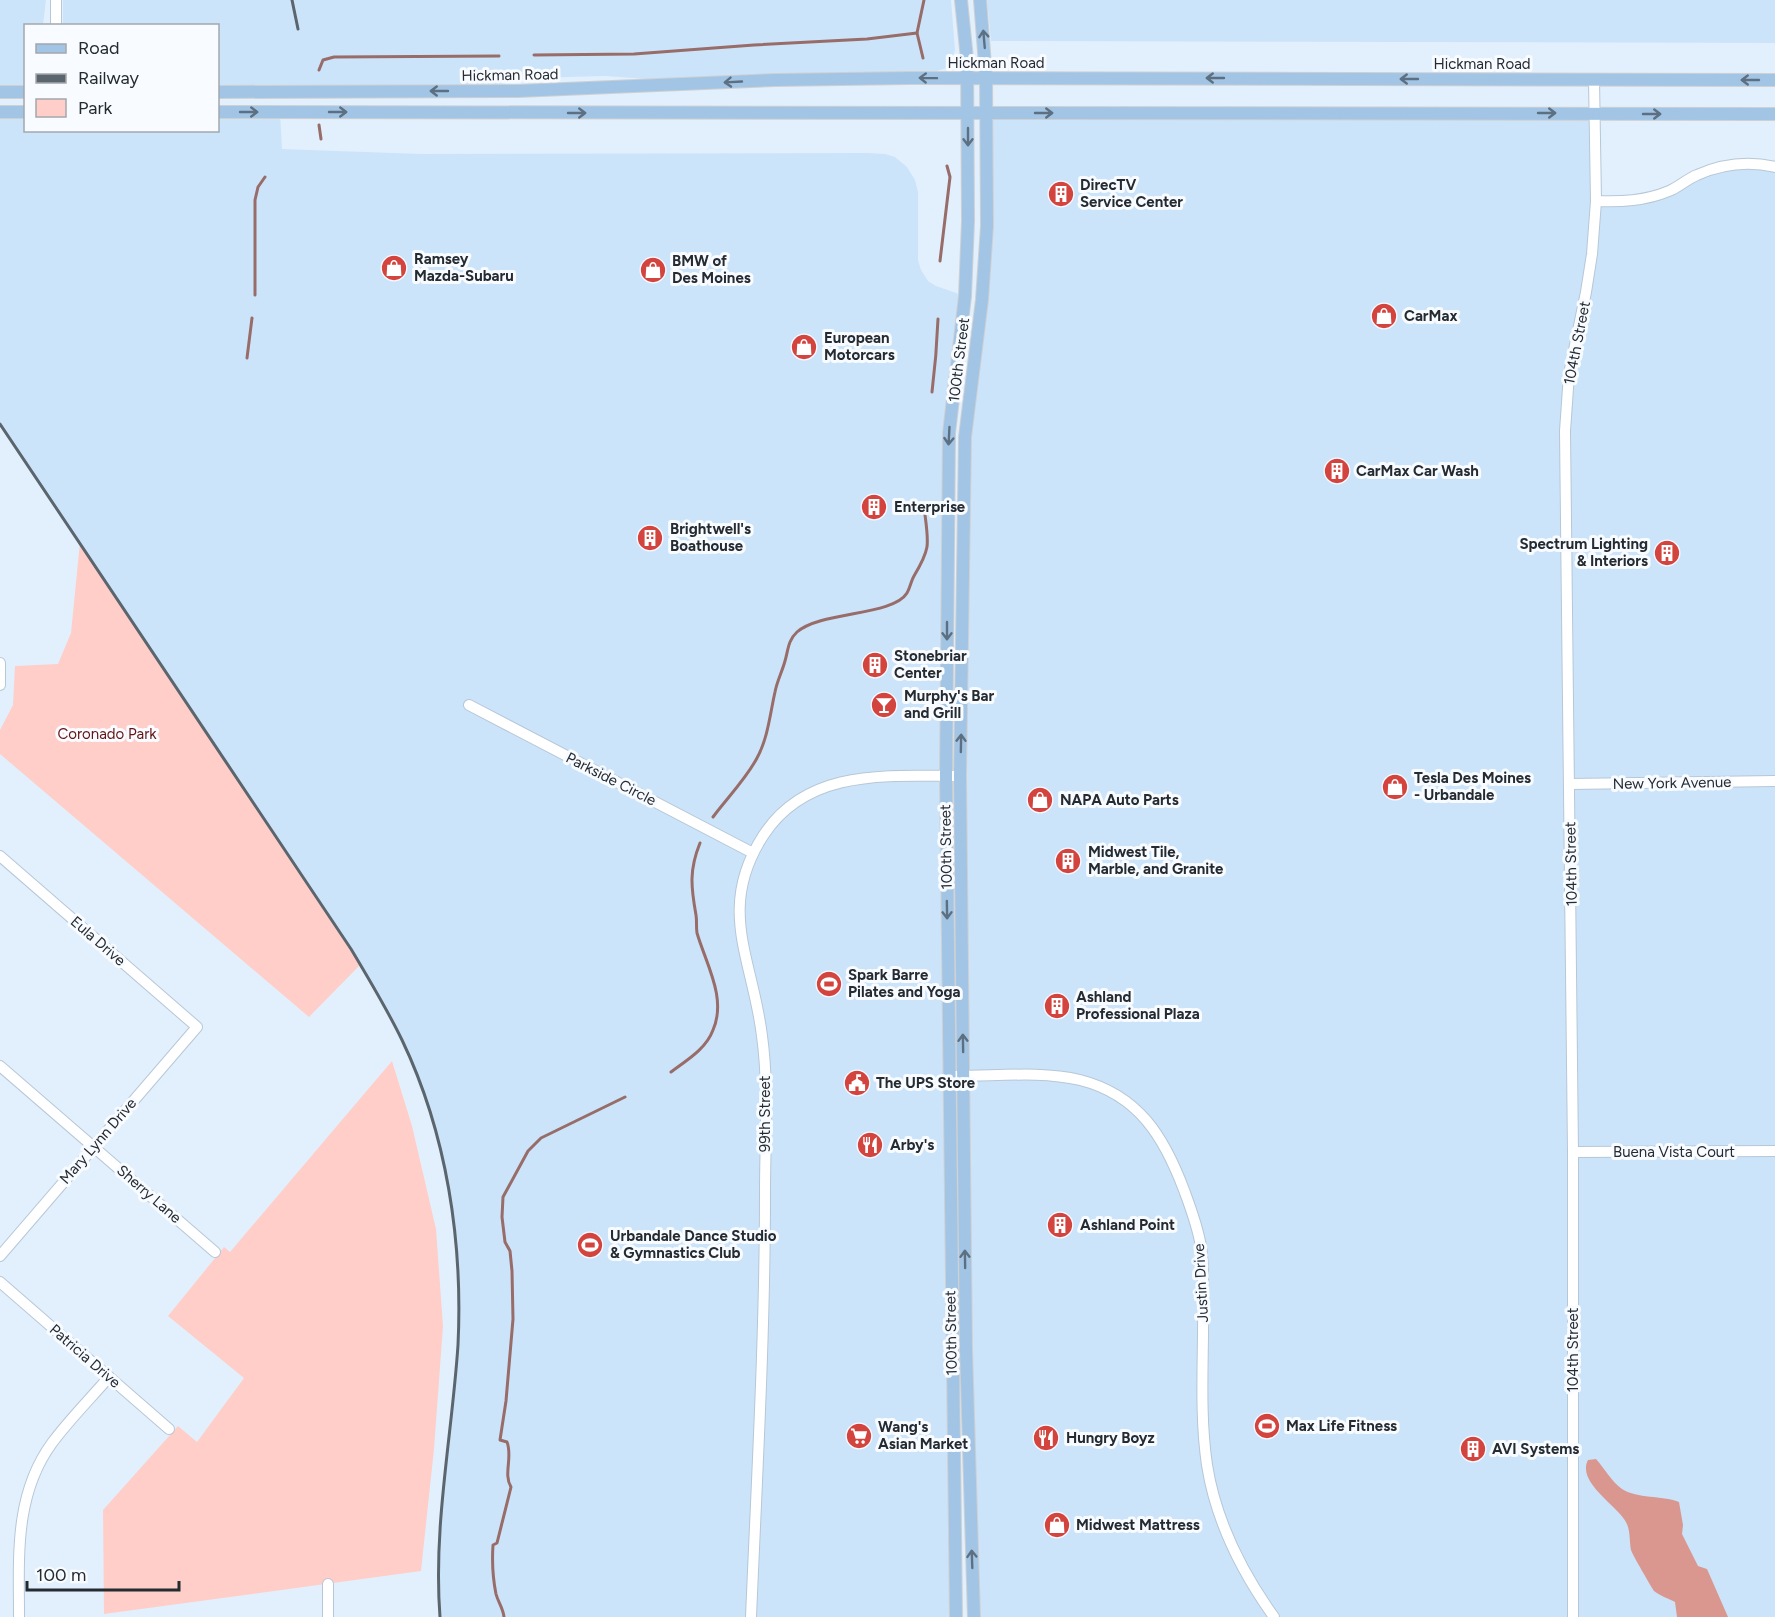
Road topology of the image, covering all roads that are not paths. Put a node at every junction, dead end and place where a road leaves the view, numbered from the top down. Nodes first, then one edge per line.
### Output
1 (56, 0) edge
2 (962, 0) edge
3 (980, 0) edge
4 (56, 24) edge
5 (968, 78) junction
6 (986, 78) junction
7 (1594, 79) junction
8 (1775, 80) edge
9 (0, 92) edge
10 (24, 92) edge
11 (219, 92) edge
12 (24, 111) edge
13 (0, 112) edge
14 (219, 112) edge
15 (968, 112) junction
16 (986, 113) junction
17 (1594, 113) junction
18 (1775, 114) edge
19 (1775, 167) edge
20 (1596, 201) junction
21 (0, 663) edge
22 (0, 685) edge
23 (469, 705) dead end
24 (946, 776) junction
25 (960, 776) junction
26 (1775, 781) edge
27 (1570, 784) junction
28 (753, 853) junction
29 (0, 856) edge
30 (197, 1027) joint
31 (0, 1066) edge
32 (948, 1076) junction
33 (963, 1077) junction
34 (94, 1147) junction
35 (1775, 1151) edge
36 (1573, 1152) junction
37 (215, 1252) dead end
38 (0, 1256) edge
39 (0, 1282) edge
40 (109, 1377) junction
41 (169, 1429) dead end
42 (328, 1584) dead end
43 (19, 1617) edge
44 (328, 1617) edge
45 (751, 1617) edge
46 (956, 1617) edge
47 (974, 1617) edge
48 (1274, 1617) edge
49 (1573, 1617) edge

1 - 4 street
2 - 5 main road, 100th Street
6 -> 3 main road, 100th Street
5 - 6 main road, Hickman Road
5 -> 11 main road, Hickman Road
5 - 15 main road, 100th Street
7 -> 6 main road, Hickman Road
6 - 16 main road, 100th Street
8 -> 7 main road, Hickman Road
7 - 17 street, 104th Street
9 - 10 main road
12 - 13 main road
14 -> 15 main road
15 - 16 main road
15 -> 24 main road, 100th Street
16 -> 17 main road
25 -> 16 main road, 100th Street
17 -> 18 main road
17 - 20 street, 104th Street
19 - 20 street
20 - 27 street, 104th Street
21 - 22 street
23 - 28 street, Parkside Circle
24 - 25 street, 99th Street
24 - 28 street, 99th Street
24 -> 32 main road, 100th Street
33 -> 25 main road, 100th Street
26 - 27 street, New York Avenue
27 - 36 street, 104th Street
28 - 45 street, 99th Street
29 - 30 street, Eula Drive
30 - 34 street, Mary Lynn Drive
31 - 34 street, Sherry Lane
32 - 33 street, Justin Drive
32 - 46 main road, 100th Street
47 -> 33 main road, 100th Street
33 - 48 street, Justin Drive
34 - 37 street, Sherry Lane
34 - 38 street, Mary Lynn Drive
35 - 36 street, Buena Vista Court
36 - 49 street, 104th Street
39 - 40 street, Patricia Drive
40 - 41 street, Patricia Drive
40 - 43 street
42 - 44 street

